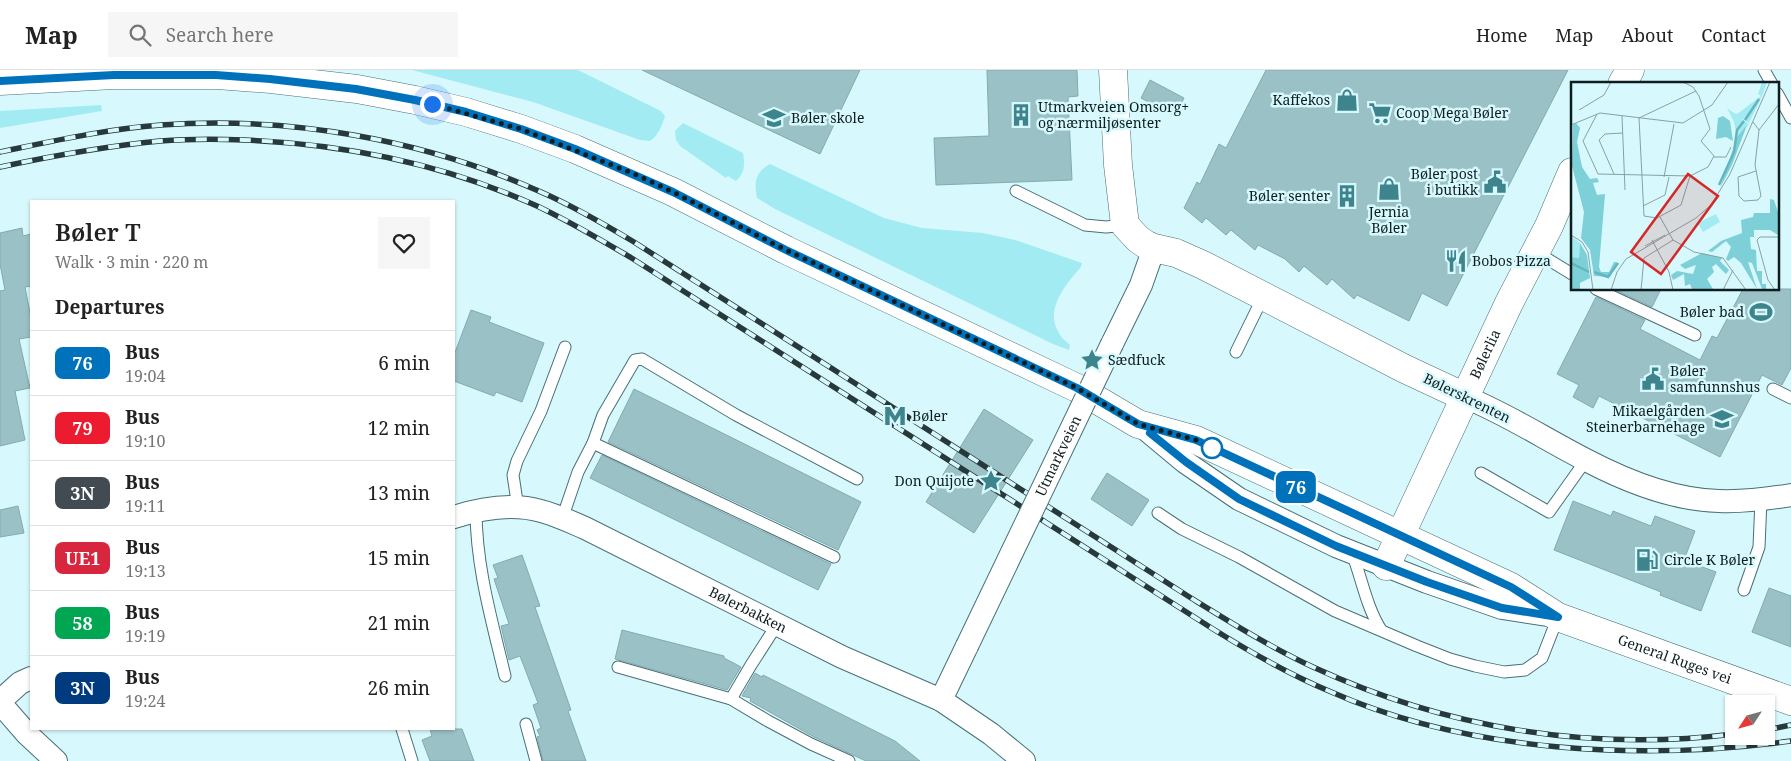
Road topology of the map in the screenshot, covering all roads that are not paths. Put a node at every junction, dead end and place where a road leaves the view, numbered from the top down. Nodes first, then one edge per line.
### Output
1 (1113, 70) edge
2 (1630, 70) edge
3 (1764, 70) edge
4 (217, 73) edge
5 (0, 81) edge
6 (1623, 82) edge
7 (1771, 82) edge
8 (1778, 95) edge
9 (1791, 118) edge
10 (1571, 174) edge
11 (1016, 191) dead end
12 (1125, 225) junction
13 (1154, 248) junction
14 (1536, 252) junction
15 (1571, 273) edge
16 (1598, 290) edge
17 (1263, 297) junction
18 (1696, 335) dead end
19 (565, 347) dead end
20 (1236, 352) dead end
21 (1773, 388) dead end
22 (1465, 397) junction
23 (1791, 398) edge
24 (1138, 424) junction
25 (593, 442) junction
26 (1586, 460) junction
27 (1481, 473) dead end
28 (857, 479) dead end
29 (1791, 495) edge
30 (1762, 500) junction
31 (518, 508) junction
32 (476, 510) junction
33 (1158, 513) dead end
34 (455, 517) edge
35 (562, 518) junction
36 (1399, 536) junction
37 (1351, 552) junction
38 (834, 557) dead end
39 (1386, 566) junction
40 (1744, 590) dead end
41 (1558, 617) junction
42 (778, 623) junction
43 (1381, 630) junction
44 (618, 667) dead end
45 (505, 676) dead end
46 (30, 678) edge
47 (731, 699) junction
48 (941, 700) junction
49 (1791, 701) edge
50 (0, 702) edge
51 (526, 724) dead end
52 (402, 730) edge
53 (56, 761) edge
54 (412, 761) edge
55 (536, 761) edge
56 (849, 761) edge
57 (1024, 761) edge

1 - 12 main road
2 - 6 main road
3 - 7 lane
4 - 5 main road, General Ruges vei
4 - 24 main road, General Ruges vei
8 - 9 lane
10 - 14 main road, Bølerlia
11 - 12 lane
12 - 13 main road
13 - 17 main road, Bølerskrenten
13 - 48 street, Utmarkveien, bridge
14 - 15 lane
14 - 22 main road, Bølerlia
16 - 18 lane
17 - 20 lane
17 - 22 main road, Bølerskrenten
19 - 31 lane
21 - 23 lane
22 - 26 street, Bølerskrenten
22 - 36 main road, Bølerlia
24 - 36 main road, General Ruges vei
24 - 37 street, General Ruges vei
25 - 28 lane
25 - 35 lane
25 - 38 lane
26 - 27 lane
26 - 30 street, Bølerskrenten
29 - 30 street, Bølerskrenten
30 - 40 lane
31 - 32 street, Bølerbakken
31 - 35 street, Bølerbakken
32 - 34 street, Bølerbakken
32 - 45 lane
33 - 43 lane
35 - 42 street, Bølerbakken
36 - 39 main road, Bølerlia
36 - 41 main road, General Ruges vei
37 - 39 street, General Ruges vei
37 - 43 lane
39 - 41 street, General Ruges vei
41 - 43 lane
41 - 49 main road, General Ruges vei
42 - 47 lane
42 - 48 street, Bølerbakken
44 - 47 lane
46 - 50 street
47 - 56 lane
48 - 57 street, Bølerbakken
50 - 53 street
51 - 55 lane
52 - 54 lane

